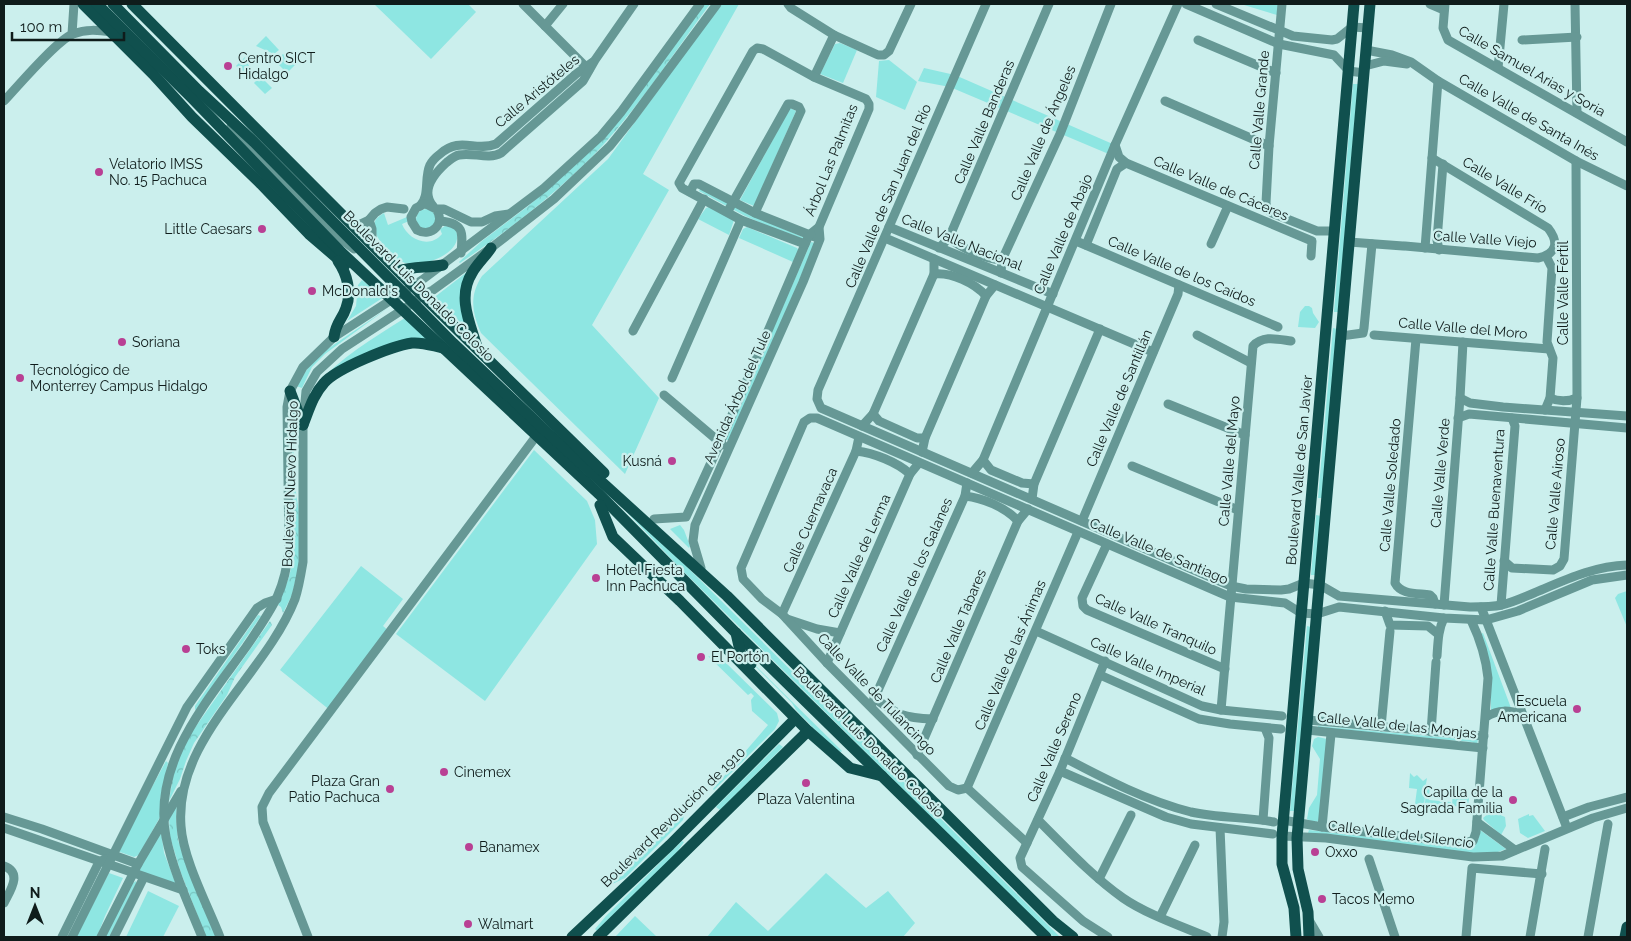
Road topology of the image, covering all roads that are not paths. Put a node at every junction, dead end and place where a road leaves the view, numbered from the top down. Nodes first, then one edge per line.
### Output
1 (74, 4) edge
2 (83, 4) edge
3 (97, 4) edge
4 (113, 4) edge
5 (132, 4) edge
6 (523, 4) edge
7 (563, 4) edge
8 (634, 4) edge
9 (700, 4) edge
10 (718, 4) edge
11 (788, 4) edge
12 (911, 4) edge
13 (986, 4) edge
14 (1049, 4) edge
15 (1111, 4) edge
16 (1178, 4) edge
17 (1186, 4) edge
18 (1216, 4) edge
19 (1282, 4) edge
20 (1354, 4) edge
21 (1370, 4) edge
22 (1430, 4) edge
23 (1504, 4) edge
24 (1575, 4) edge
25 (1445, 7) edge
26 (546, 26) junction
27 (1352, 27) junction
28 (1368, 28) junction
29 (111, 32) junction
30 (1280, 32) junction
31 (72, 34) junction
32 (834, 36) junction
33 (1576, 38) junction
34 (1198, 40) dead end
35 (1522, 40) dead end
36 (1279, 44) junction
37 (1366, 50) junction
38 (1419, 68) junction
39 (1498, 68) junction
40 (588, 69) junction
41 (1364, 69) junction
42 (1349, 71) junction
43 (1276, 73) junction
44 (814, 77) junction
45 (1438, 81) junction
46 (218, 90) junction
47 (196, 94) junction
48 (4, 101) edge
49 (1165, 101) dead end
50 (212, 102) junction
51 (1577, 113) junction
52 (236, 125) junction
53 (201, 126) junction
54 (1627, 142) edge
55 (1115, 145) junction
56 (1269, 146) junction
57 (244, 152) junction
58 (1432, 158) junction
59 (1576, 161) junction
60 (1126, 163) junction
61 (1443, 164) junction
62 (1627, 186) edge
63 (690, 192) junction
64 (704, 199) junction
65 (733, 202) junction
66 (1228, 206) junction
67 (418, 207) junction
68 (434, 208) junction
69 (1268, 209) joint
70 (404, 210) junction
71 (728, 212) junction
72 (755, 213) junction
73 (512, 214) junction
74 (369, 220) junction
75 (741, 220) junction
76 (440, 221) junction
77 (412, 222) junction
78 (775, 222) junction
79 (354, 227) junction
80 (819, 227) junction
81 (889, 227) junction
82 (771, 231) junction
83 (1335, 231) junction
84 (885, 238) junction
85 (949, 238) junction
86 (820, 239) junction
87 (807, 240) junction
88 (1076, 241) junction
89 (1349, 242) junction
90 (1555, 243) joint
91 (1211, 244) dead end
92 (1372, 244) junction
93 (372, 245) junction
94 (1086, 245) junction
95 (491, 248) junction
96 (939, 248) junction
97 (1425, 248) junction
98 (1439, 250) junction
99 (461, 253) junction
100 (1311, 256) dead end
101 (1546, 256) junction
102 (335, 258) junction
103 (934, 259) junction
104 (1002, 260) junction
105 (970, 261) junction
106 (443, 265) junction
107 (398, 272) junction
108 (965, 272) junction
109 (934, 274) junction
110 (1000, 274) junction
111 (995, 285) junction
112 (1179, 285) junction
113 (414, 293) junction
114 (1053, 294) junction
115 (986, 296) junction
116 (393, 300) junction
117 (1047, 307) junction
118 (402, 310) junction
119 (1278, 327) dead end
120 (1100, 329) junction
121 (633, 331) dead end
122 (1198, 335) dead end
123 (1374, 335) dead end
124 (454, 336) junction
125 (1341, 336) junction
126 (334, 337) junction
127 (1416, 339) junction
128 (1291, 341) dead end
129 (1463, 342) junction
130 (473, 345) junction
131 (1549, 349) junction
132 (1153, 352) junction
133 (449, 353) junction
134 (1251, 363) junction
135 (672, 378) dead end
136 (290, 391) junction
137 (664, 395) dead end
138 (1460, 398) junction
139 (1550, 398) junction
140 (1577, 398) junction
141 (817, 399) joint
142 (1168, 404) dead end
143 (1504, 407) junction
144 (1545, 410) junction
145 (1576, 413) junction
146 (873, 414) junction
147 (1627, 416) edge
148 (810, 418) joint
149 (1458, 418) junction
150 (1507, 418) junction
151 (303, 424) junction
152 (1575, 424) junction
153 (862, 426) junction
154 (1627, 428) edge
155 (1245, 435) junction
156 (859, 437) junction
157 (925, 438) junction
158 (534, 439) junction
159 (893, 439) junction
160 (720, 443) junction
161 (730, 449) junction
162 (888, 450) junction
163 (856, 451) junction
164 (922, 452) junction
165 (714, 455) junction
166 (983, 460) junction
167 (724, 461) junction
168 (919, 463) junction
169 (1132, 466) dead end
170 (972, 473) junction
171 (910, 474) junction
172 (967, 483) junction
173 (1034, 484) junction
174 (999, 491) junction
175 (965, 496) junction
176 (1032, 499) junction
177 (600, 500) junction
178 (1311, 506) junction
179 (1326, 508) junction
180 (1028, 509) junction
181 (1238, 510) junction
182 (686, 517) junction
183 (654, 519) junction
184 (1018, 521) junction
185 (1082, 521) junction
186 (695, 525) junction
187 (1078, 532) junction
188 (1107, 544) junction
189 (1504, 560) junction
190 (1627, 565) edge
191 (701, 568) junction
192 (1627, 575) edge
193 (712, 582) junction
194 (1304, 583) junction
195 (1320, 585) junction
196 (1232, 586) junction
197 (1289, 589) junction
198 (1339, 596) junction
199 (1230, 597) junction
200 (277, 599) junction
201 (1288, 604) junction
202 (1439, 605) junction
203 (1501, 605) junction
204 (1339, 607) junction
205 (1481, 607) junction
206 (1385, 611) junction
207 (255, 612) junction
208 (268, 613) junction
209 (1301, 613) junction
210 (1317, 614) junction
211 (784, 617) junction
212 (1444, 618) junction
213 (1471, 620) junction
214 (1486, 620) junction
215 (280, 628) junction
216 (1390, 628) junction
217 (1036, 631) junction
218 (736, 633) junction
219 (840, 634) junction
220 (1438, 634) junction
221 (1105, 661) junction
222 (827, 663) junction
223 (1225, 669) junction
224 (1100, 675) junction
225 (193, 698) junction
226 (872, 702) junction
227 (1221, 710) junction
228 (1523, 715) junction
229 (1282, 716) dead end
230 (1486, 717) junction
231 (795, 719) junction
232 (933, 719) junction
233 (191, 725) junction
234 (1308, 725) junction
235 (1381, 727) junction
236 (1265, 728) junction
237 (1280, 729) dead end
238 (808, 732) junction
239 (1431, 732) junction
240 (1331, 734) junction
241 (1484, 736) junction
242 (170, 740) junction
243 (180, 744) junction
244 (1483, 748) junction
245 (917, 756) junction
246 (1065, 758) junction
247 (1060, 771) junction
248 (882, 776) junction
249 (184, 786) junction
250 (967, 788) junction
251 (1627, 797) edge
252 (1627, 808) edge
253 (1131, 815) dead end
254 (4, 817) edge
255 (165, 817) junction
256 (1563, 817) junction
257 (1038, 820) junction
258 (1263, 820) junction
259 (1279, 821) junction
260 (1476, 822) junction
261 (1299, 823) junction
262 (1608, 824) dead end
263 (1322, 827) junction
264 (4, 828) edge
265 (1220, 828) junction
266 (1567, 828) junction
267 (1278, 835) junction
268 (1297, 838) junction
269 (1027, 843) junction
270 (1195, 845) dead end
271 (1545, 849) dead end
272 (1515, 850) junction
273 (114, 855) junction
274 (1369, 859) dead end
275 (100, 862) junction
276 (138, 864) junction
277 (109, 865) junction
278 (4, 866) edge
279 (132, 874) junction
280 (1542, 874) junction
281 (144, 877) junction
282 (1100, 879) junction
283 (183, 890) junction
284 (4, 903) edge
285 (1160, 917) junction
286 (1309, 920) junction
287 (1627, 927) edge
288 (62, 937) edge
289 (72, 937) edge
290 (101, 937) edge
291 (114, 937) edge
292 (202, 937) edge
293 (220, 937) edge
294 (308, 937) edge
295 (572, 937) edge
296 (598, 937) edge
297 (1046, 937) edge
298 (1073, 937) edge
299 (1108, 937) edge
300 (1207, 937) edge
301 (1222, 937) edge
302 (1296, 937) edge
303 (1309, 937) edge
304 (1319, 937) edge
305 (1395, 937) edge
306 (1466, 937) edge
307 (1530, 937) edge
308 (1588, 937) edge
309 (1625, 937) edge

1 - 31 street
2 - 29 main road, Boulevard Luis Donaldo Colosio
3 - 47 main road, Boulevard Luis Donaldo Colosio
4 - 47 main road, Boulevard Luis Donaldo Colosio
5 - 46 main road, Boulevard Luis Donaldo Colosio
6 - 26 street
7 - 26 street
8 - 40 street, Calle Aristóteles
9 - 73 street, Boulevard Nuevo Hidalgo
10 - 95 street, Boulevard Nuevo Hidalgo
11 - 32 street
12 - 32 street
13 - 81 street, Calle Valle de San Juan del Río
14 - 85 street, Calle Valle Banderas
15 - 104 street, Calle Valle de Ángeles
16 - 55 street, Calle Valle de Abajo
17 - 36 street
18 - 30 street
19 - 30 street, Calle Valle Grande
20 - 27 main road, Boulevard Valle de San Javier
21 - 28 main road
22 - 25 street, Calle Samuel Arias y Soria
23 - 39 street
24 - 33 street
25 - 39 street, Calle Samuel Arias y Soria
26 - 40 street
27 - 28 street
27 - 30 street
27 - 42 main road, Boulevard Valle de San Javier
28 - 37 main road
29 - 31 street
29 - 53 main road, Boulevard Luis Donaldo Colosio
30 - 36 street, Calle Valle Grande
31 - 48 street
32 - 44 street
33 - 35 street
33 - 51 street
34 - 43 street
36 - 42 street
36 - 43 street, Calle Valle Grande
37 - 38 street, Calle Valle de Santa Inés
37 - 41 main road
38 - 41 street, Calle Valle de Santa Inés
38 - 45 street, Calle Valle de Santa Inés
39 - 51 street, Calle Samuel Arias y Soria
40 - 67 street, Calle Aristóteles
40 - 68 street, Calle Aristóteles
41 - 42 street, Calle Valle de Santa Inés
41 - 89 main road
42 - 83 main road, Boulevard Valle de San Javier
43 - 56 street, Calle Valle Grande
44 - 63 street
44 - 80 street, Árbol Las Palmitas
45 - 58 street
45 - 59 street, Calle Valle de Santa Inés
46 - 52 main road
46 - 79 main road, Boulevard Luis Donaldo Colosio
47 - 50 main road, Boulevard Luis Donaldo Colosio
47 - 57 main road, Boulevard Luis Donaldo Colosio
49 - 56 street
50 - 52 main road, Boulevard Luis Donaldo Colosio
50 - 113 street
51 - 54 street, Calle Samuel Arias y Soria
52 - 193 main road, Boulevard Luis Donaldo Colosio
53 - 57 main road
53 - 102 main road, Boulevard Luis Donaldo Colosio
55 - 60 street
55 - 88 street, Calle Valle de Abajo
56 - 69 street, Calle Valle Grande
57 - 177 main road, Boulevard Luis Donaldo Colosio
58 - 61 street, Calle Valle Frío
58 - 97 street
59 - 62 street, Calle Valle de Santa Inés
59 - 140 street, Calle Valle Fértil
60 - 66 street, Calle Valle de Cáceres
60 - 94 street, Calle Valle de Abajo
61 - 90 street, Calle Valle Frío
61 - 98 street
63 - 64 street
63 - 65 street
64 - 71 street
64 - 121 street
65 - 71 street
65 - 72 street
65 - 72 street
66 - 91 street
66 - 100 street, Calle Valle de Cáceres
67 - 68 street
67 - 70 street
67 - 77 street
68 - 73 street
68 - 76 street
69 - 83 street, Calle Valle de Cáceres
70 - 74 street
70 - 77 street
71 - 75 street
72 - 78 street
73 - 99 street, Boulevard Nuevo Hidalgo
74 - 79 street
74 - 93 street
75 - 82 street
75 - 135 street
76 - 77 street
76 - 99 street
78 - 82 street
78 - 87 street
79 - 93 main road, Boulevard Luis Donaldo Colosio
80 - 86 street, Árbol Las Palmitas
80 - 87 street, Árbol Las Palmitas
81 - 84 street, Calle Valle de San Juan del Río
81 - 96 street, Calle Valle Nacional
82 - 87 street
83 - 178 main road, Boulevard Valle de San Javier
84 - 103 street, Calle Valle Nacional
84 - 141 street, Calle Valle de San Juan del Río
85 - 96 street, Calle Valle Banderas
85 - 104 street
86 - 87 street
86 - 161 street, Avenida Árbol del Tule
87 - 160 street, Avenida Árbol del Tule
88 - 94 street, Calle Valle de los Caídos
88 - 114 street, Calle Valle de Abajo
89 - 92 street, Calle Valle Viejo
89 - 125 main road
90 - 101 street, Calle Valle Viejo
92 - 97 street, Calle Valle Viejo
92 - 125 street
93 - 107 main road, Boulevard Luis Donaldo Colosio
94 - 112 street, Calle Valle de los Caídos
95 - 113 street, Boulevard Nuevo Hidalgo
95 - 130 main road
96 - 105 street, Calle Valle Nacional
97 - 98 street, Calle Valle Viejo
98 - 101 street, Calle Valle Viejo
99 - 106 street, Boulevard Nuevo Hidalgo
101 - 131 street
102 - 116 main road, Boulevard Luis Donaldo Colosio
102 - 126 main road
103 - 108 street, Calle Valle Nacional
103 - 109 street
104 - 110 street, Calle Valle de Ángeles
105 - 108 street
105 - 110 street, Calle Valle Nacional
106 - 107 main road
106 - 113 street, Boulevard Nuevo Hidalgo
107 - 113 main road, Boulevard Luis Donaldo Colosio
108 - 111 street, Calle Valle Nacional
109 - 115 street
109 - 146 street
110 - 114 street, Calle Valle Nacional
111 - 115 street
111 - 117 street, Calle Valle Nacional
112 - 119 street, Calle Valle de los Caídos
112 - 132 street, Calle Valle de Santillán
113 - 116 street, Boulevard Nuevo Hidalgo
113 - 118 street, Boulevard Nuevo Hidalgo
113 - 124 street
113 - 130 main road, Boulevard Luis Donaldo Colosio
114 - 117 street, Calle Valle de Abajo
115 - 157 street
116 - 118 main road, Boulevard Luis Donaldo Colosio
116 - 126 street, Boulevard Nuevo Hidalgo
117 - 120 street, Calle Valle Nacional
117 - 166 street, Calle Valle de Abajo
118 - 133 main road, Boulevard Luis Donaldo Colosio
118 - 151 street, Boulevard Nuevo Hidalgo
120 - 132 street, Calle Valle Nacional
120 - 173 street
122 - 134 street
123 - 127 street, Calle Valle del Moro
124 - 130 main road
124 - 133 main road
125 - 179 main road
126 - 136 street, Boulevard Nuevo Hidalgo
127 - 129 street, Calle Valle del Moro
127 - 202 street, Calle Valle Soledado
128 - 134 street, Calle Valle del Mayo
129 - 131 street, Calle Valle del Moro
129 - 138 street, Calle Valle Verde
130 - 183 main road, Boulevard Luis Donaldo Colosio
131 - 139 street
132 - 185 street, Calle Valle de Santillán
133 - 151 main road
133 - 158 main road, Boulevard Luis Donaldo Colosio
134 - 155 street, Calle Valle del Mayo
136 - 151 main road
136 - 200 street, Boulevard Nuevo Hidalgo
137 - 160 street
138 - 143 street
138 - 149 street, Calle Valle Verde
139 - 140 street
139 - 144 street
140 - 145 street, Calle Valle Fértil
141 - 153 street, Calle Valle de Santiago
142 - 155 street
143 - 144 street
143 - 150 street, Calle Valle Buenaventura
144 - 145 street
145 - 147 street
145 - 152 street, Calle Valle Fértil
146 - 153 street
146 - 157 street
148 - 156 street, Calle Valle de Santiago
148 - 211 street, Calle Valle de Tulancingo
149 - 150 street
149 - 202 street, Calle Valle Verde
150 - 152 street
150 - 189 street, Calle Valle Buenaventura
151 - 215 street, Boulevard Nuevo Hidalgo
152 - 154 street
152 - 189 street, Calle Valle Airoso
153 - 159 street, Calle Valle de Santiago
155 - 181 street, Calle Valle del Mayo
156 - 162 street, Calle Valle de Santiago
156 - 163 street, Calle Cuernavaca
157 - 164 street
158 - 177 main road, Boulevard Luis Donaldo Colosio
158 - 294 street
159 - 162 street
159 - 164 street, Calle Valle de Santiago
160 - 161 street
160 - 165 street, Avenida Árbol del Tule
161 - 167 street, Avenida Árbol del Tule
162 - 168 street, Calle Valle de Santiago
163 - 171 street
163 - 211 street, Calle Cuernavaca
164 - 170 street, Calle Valle de Santiago
165 - 167 street
165 - 182 street, Avenida Árbol del Tule
166 - 170 street, Calle Valle de Abajo
166 - 173 street
167 - 186 street, Avenida Árbol del Tule
168 - 171 street, Calle Valle de Lerma
168 - 172 street, Calle Valle de Santiago
169 - 181 street
170 - 174 street, Calle Valle de Santiago
171 - 219 street, Calle Valle de Lerma
172 - 174 street, Calle Valle de Santiago
172 - 175 street, Calle Valle de los Galanes
173 - 176 street
174 - 176 street, Calle Valle de Santiago
174 - 180 street, Calle Valle de Santiago
175 - 184 street
175 - 226 street, Calle Valle de los Galanes
176 - 185 street, Calle Valle de Santiago
177 - 218 main road, Boulevard Luis Donaldo Colosio
177 - 231 main road
178 - 179 main road
178 - 194 main road, Boulevard Valle de San Javier
179 - 195 main road
180 - 184 street, Calle Valle Tabares
180 - 187 street, Calle Valle de Santiago
181 - 196 street, Calle Valle del Mayo
182 - 183 street
182 - 186 street
183 - 191 main road, Boulevard Luis Donaldo Colosio
184 - 232 street, Calle Valle Tabares
185 - 196 street, Calle Valle de Santiago
186 - 191 street, Avenida Árbol del Tule
187 - 188 street, Calle Valle de Santiago
187 - 217 street, Calle Valle de las Ánimas
188 - 199 street, Calle Valle de Santiago
188 - 223 street, Calle Valle Tranquilo
189 - 203 street, Calle Valle Buenaventura
190 - 203 street, Calle Valle de Santiago
191 - 193 main road, Boulevard Luis Donaldo Colosio
192 - 214 street
193 - 298 main road, Boulevard Luis Donaldo Colosio
194 - 195 street, Calle Valle de Santiago
194 - 197 street, Calle Valle de Santiago
194 - 209 main road, Boulevard Valle de San Javier
195 - 198 street, Calle Valle de Santiago
195 - 210 main road
196 - 197 street, Calle Valle de Santiago
196 - 199 street, Calle Valle del Mayo
197 - 201 street
198 - 202 street, Calle Valle de Santiago
198 - 204 street
199 - 201 street, Calle Valle de Santiago
199 - 223 street, Calle Valle del Mayo
200 - 207 street
200 - 208 street, Boulevard Nuevo Hidalgo
201 - 209 street, Calle Valle de Santiago
202 - 205 street, Calle Valle de Santiago
203 - 205 street, Calle Valle de Santiago
204 - 206 street
204 - 210 street
205 - 214 street
206 - 212 street
206 - 216 street
207 - 208 street
207 - 225 street
208 - 215 street
208 - 233 street, Boulevard Nuevo Hidalgo
209 - 210 street
209 - 259 main road, Boulevard Valle de San Javier
210 - 234 main road
211 - 219 street
211 - 222 street, Calle Valle de Tulancingo
212 - 213 street
212 - 220 street
213 - 214 street
213 - 230 street
214 - 228 street
215 - 249 street, Boulevard Nuevo Hidalgo
216 - 220 street
216 - 235 street
217 - 221 street, Calle Valle Imperial
217 - 250 street, Calle Valle de las Ánimas
218 - 231 main road
218 - 248 main road, Boulevard Luis Donaldo Colosio
219 - 222 street, Calle Valle de Lerma
220 - 239 street
221 - 224 street, Calle Valle Sereno
221 - 227 street, Calle Valle Imperial
222 - 226 street, Calle Valle de Tulancingo
223 - 227 street, Calle Valle del Mayo
224 - 236 street, Calle Valle Imperial
224 - 246 street, Calle Valle Sereno
225 - 233 street
225 - 242 street
226 - 232 street
226 - 245 street, Calle Valle de Tulancingo
227 - 229 street, Calle Valle Imperial
228 - 230 street
228 - 256 street
230 - 241 street
231 - 238 main road
231 - 295 main road, Boulevard Revolución de 1910
232 - 245 street, Calle Valle Tabares
233 - 243 street, Boulevard Nuevo Hidalgo
234 - 235 street, Calle Valle de las Monjas
234 - 240 street, Calle Valle de las Monjas
234 - 261 main road
235 - 239 street, Calle Valle de las Monjas
236 - 237 street, Calle Valle Imperial
236 - 258 street
238 - 248 main road
238 - 296 main road
239 - 241 street, Calle Valle de las Monjas
240 - 244 street, Calle Valle de las Monjas
240 - 263 street
241 - 244 street
242 - 243 street
242 - 273 street
243 - 255 street, Boulevard Nuevo Hidalgo
244 - 260 street
245 - 250 street, Calle Valle de Tulancingo
246 - 247 street, Calle Valle Sereno
246 - 258 street, Calle Valle del Silencio
247 - 257 street, Calle Valle Sereno
247 - 265 street, Calle Valle del Silencio
248 - 297 main road, Boulevard Luis Donaldo Colosio
249 - 255 street, Boulevard Nuevo Hidalgo
249 - 293 street, Boulevard Nuevo Hidalgo
250 - 269 street, Calle Valle de Tulancingo
251 - 252 street
251 - 256 street
252 - 266 street, Calle Valle del Silencio
253 - 282 street
254 - 273 street
255 - 276 street, Boulevard Nuevo Hidalgo
255 - 283 street, Boulevard Nuevo Hidalgo
256 - 266 street
257 - 269 street, Calle Valle Sereno
257 - 282 street
258 - 259 street, Calle Valle del Silencio
259 - 261 street, Calle Valle del Silencio
259 - 267 main road, Boulevard Valle de San Javier
260 - 263 street, Calle Valle del Silencio
260 - 272 street
261 - 263 street, Calle Valle del Silencio
261 - 268 main road
262 - 308 street
264 - 275 street
265 - 267 street, Calle Valle del Silencio
265 - 301 street
266 - 272 street, Calle Valle del Silencio
267 - 268 street, Calle Valle del Silencio
267 - 302 main road, Boulevard Valle de San Javier
268 - 272 street, Calle Valle del Silencio
268 - 286 main road
269 - 299 street
270 - 285 street
271 - 280 street
273 - 275 street
273 - 276 street
273 - 277 street
274 - 305 street
275 - 277 street
275 - 288 street
276 - 279 street, Boulevard Nuevo Hidalgo
277 - 279 street
277 - 289 street
278 - 284 street
279 - 281 street
279 - 290 street, Boulevard Nuevo Hidalgo
280 - 306 street
280 - 307 street
281 - 283 street
281 - 291 street
282 - 285 street
283 - 292 street, Boulevard Nuevo Hidalgo
285 - 300 street
286 - 303 main road
286 - 304 street
287 - 309 main road

